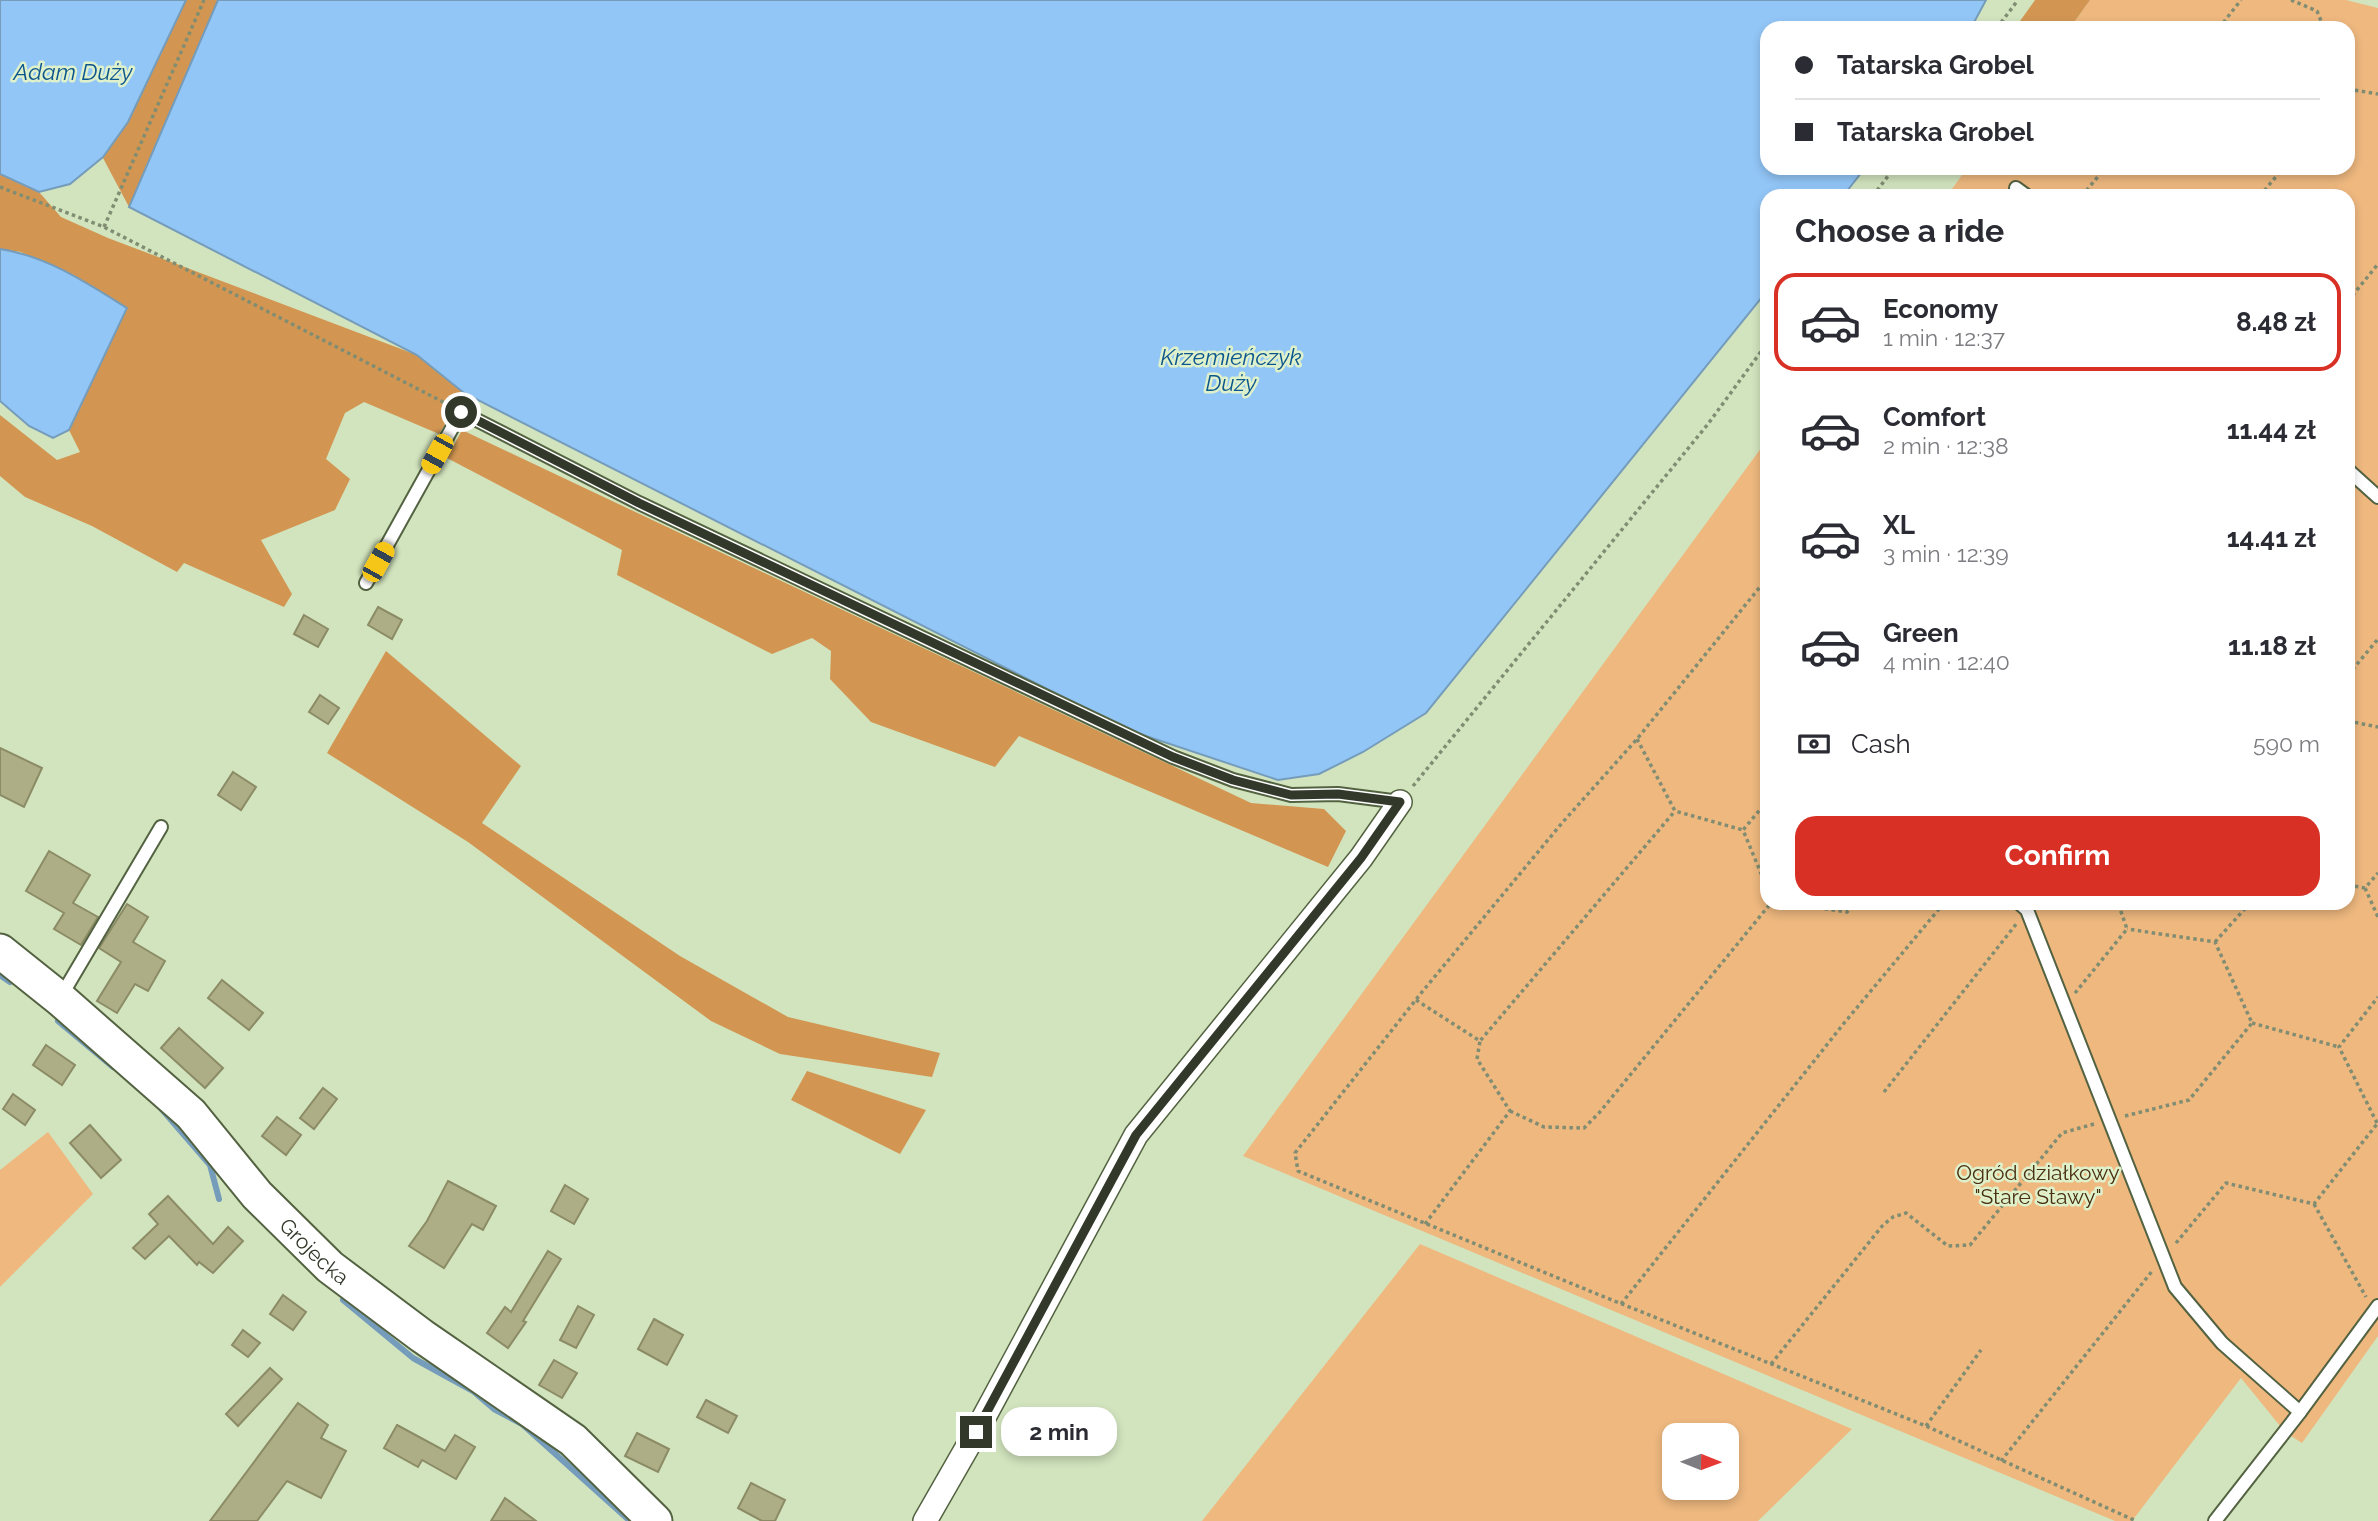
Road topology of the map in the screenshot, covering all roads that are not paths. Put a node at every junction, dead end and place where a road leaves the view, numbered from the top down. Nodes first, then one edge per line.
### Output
1 (2355, 477) edge
2 (2378, 498) edge
3 (366, 583) dead end
4 (1400, 802) joint
5 (162, 827) dead end
6 (2024, 910) edge
7 (0, 951) edge
8 (60, 999) junction
9 (2376, 1309) edge
10 (2300, 1412) junction
11 (655, 1521) edge
12 (925, 1521) edge
13 (2215, 1521) edge

1 - 2 lane
3 - 4 lane
4 - 12 street
5 - 8 lane
6 - 10 lane
7 - 8 street, Grojecka
8 - 11 street, Grojecka
9 - 10 lane
10 - 13 lane

